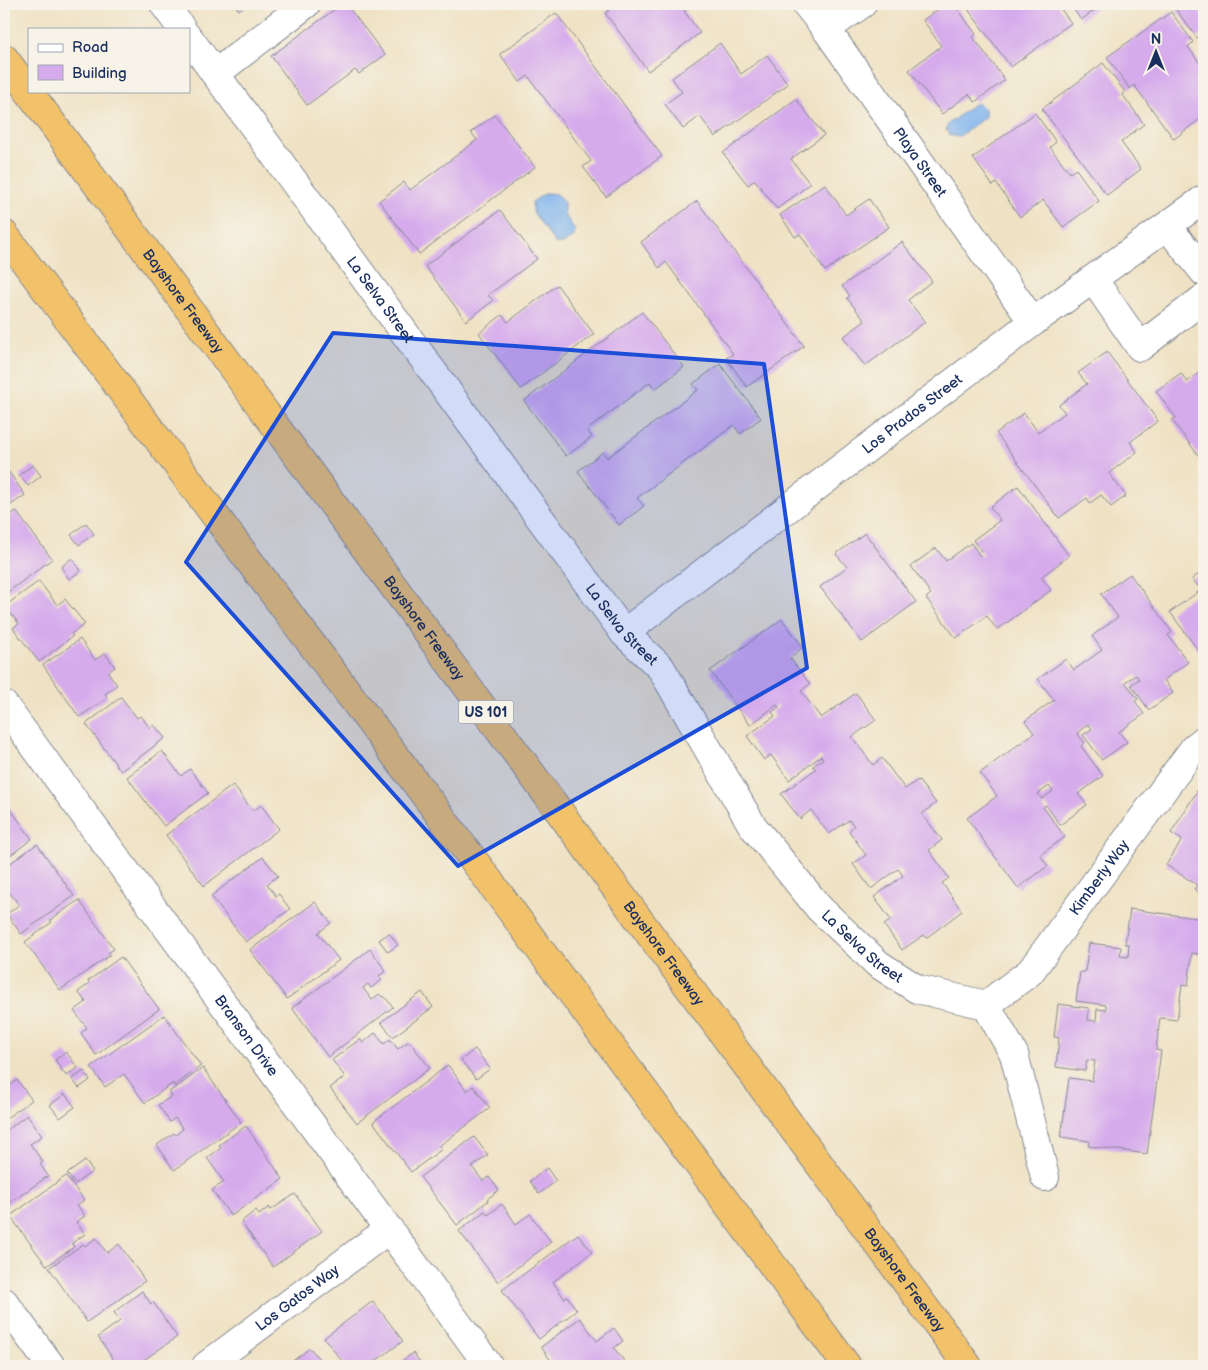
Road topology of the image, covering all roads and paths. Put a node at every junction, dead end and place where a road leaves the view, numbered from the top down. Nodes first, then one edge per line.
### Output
1 (164, 4) edge
2 (306, 4) edge
3 (806, 4) edge
4 (862, 4) edge
5 (181, 28) edge
6 (826, 29) junction
7 (190, 39) edge
8 (4, 58) edge
9 (215, 74) junction
10 (28, 91) edge
11 (29, 92) edge
12 (1204, 199) edge
13 (1167, 226) junction
14 (4, 234) edge
15 (1204, 272) edge
16 (1093, 279) junction
17 (1204, 298) edge
18 (1033, 322) junction
19 (624, 633) junction
20 (4, 705) edge
21 (1204, 740) edge
22 (986, 1005) junction
23 (1045, 1177) dead end
24 (389, 1229) junction
25 (4, 1302) edge
26 (51, 1366) edge
27 (206, 1366) edge
28 (489, 1366) edge
29 (847, 1366) edge
30 (968, 1366) edge

1 - 5 street
2 - 9 street
3 - 6 street, Playa Street
4 - 6 street
6 - 18 street, Playa Street
7 - 9 street, La Selva Street
8 - 10 highway, Bayshore Freeway / US 101
9 - 19 street, La Selva Street
11 - 30 highway, Bayshore Freeway / US 101
12 - 13 street, Los Prados Street
13 - 15 street
13 - 16 street, Los Prados Street
14 - 29 highway
16 - 17 street
16 - 18 street, Los Prados Street
18 - 19 street, Los Prados Street
19 - 22 street, La Selva Street
20 - 24 street, Branson Drive
21 - 22 street, Kimberly Way
22 - 23 street
24 - 27 street, Los Gatos Way
24 - 28 street, Branson Drive
25 - 26 street

